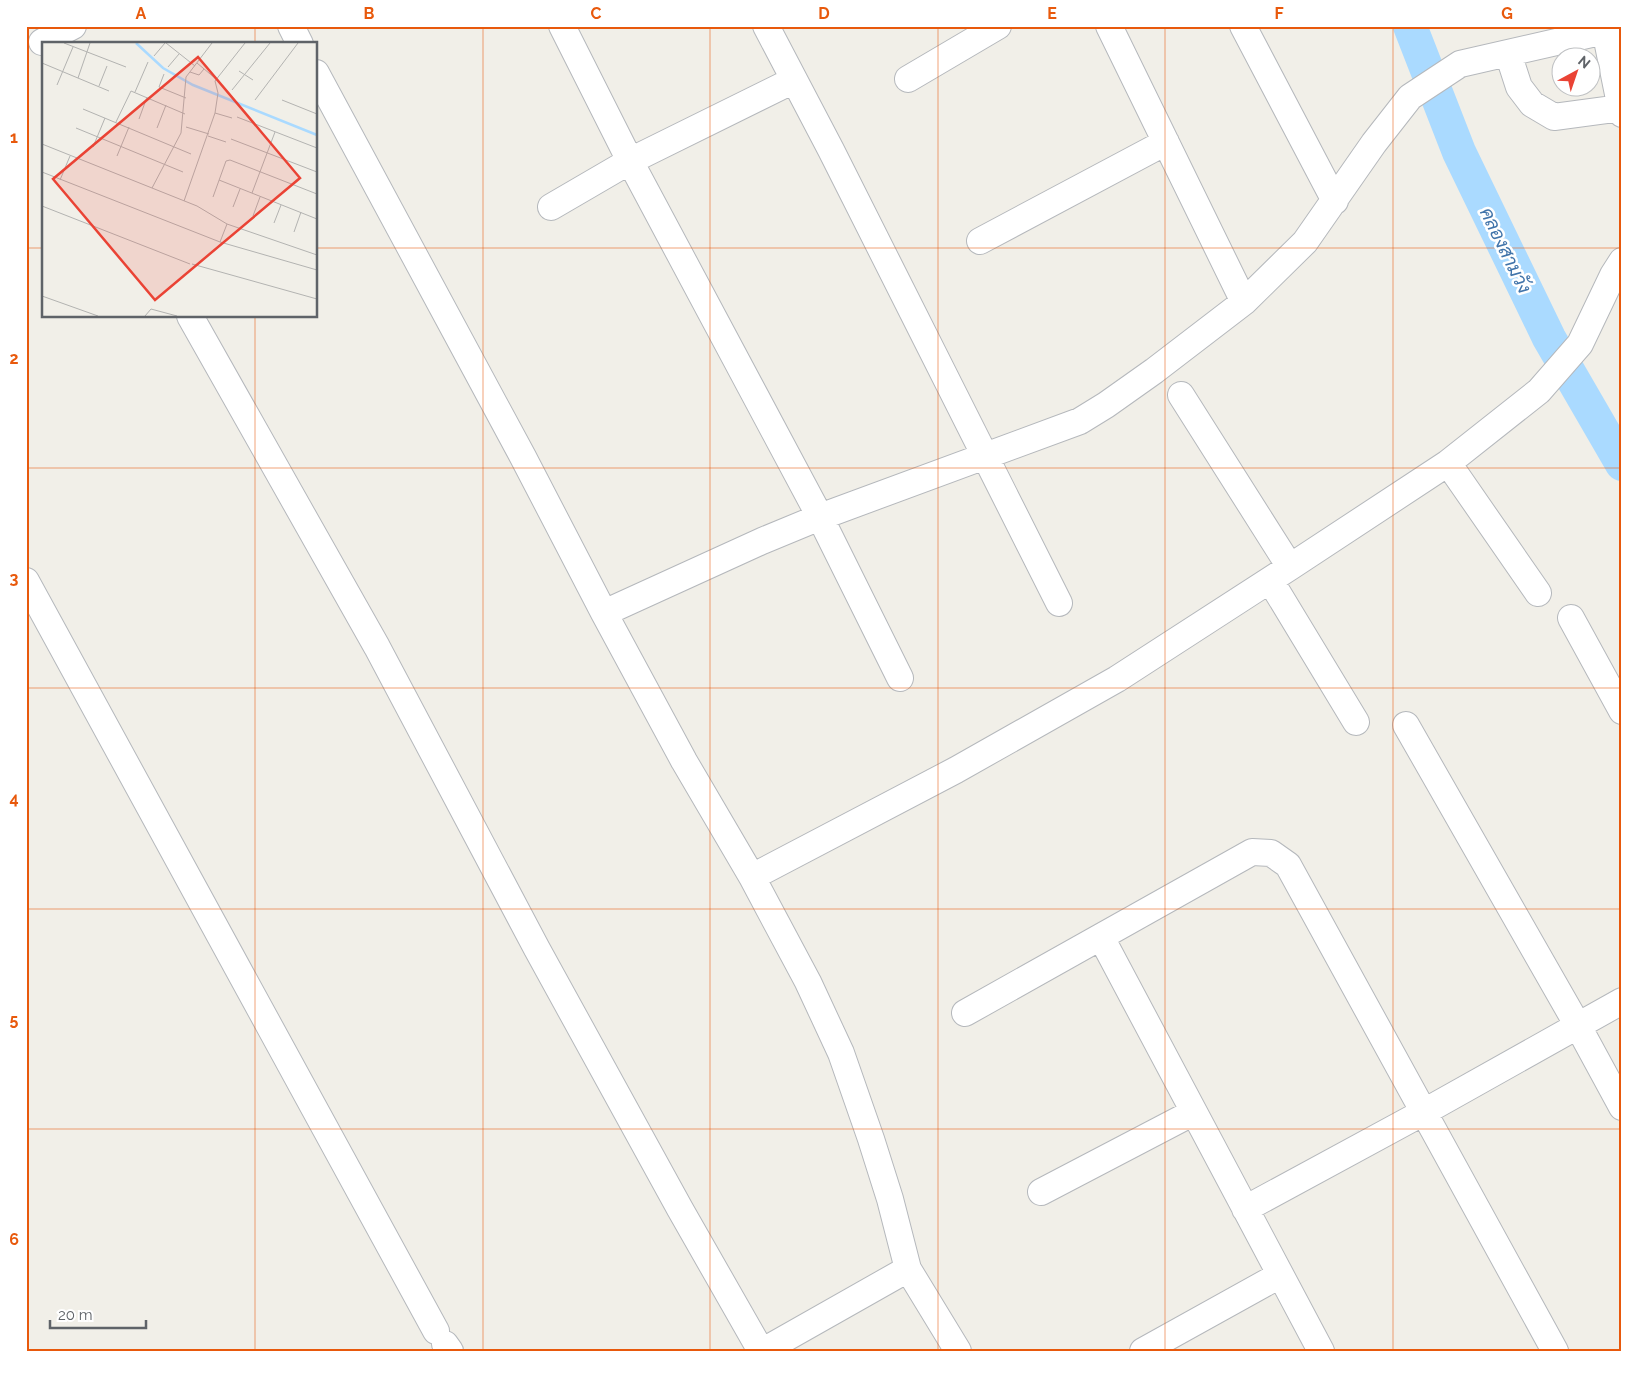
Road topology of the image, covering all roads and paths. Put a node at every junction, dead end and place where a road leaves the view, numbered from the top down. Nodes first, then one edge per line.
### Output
1 (73, 26) edge
2 (291, 26) edge
3 (562, 26) edge
4 (766, 26) edge
5 (998, 26) edge
6 (1109, 26) edge
7 (1243, 26) edge
8 (1613, 28) edge
9 (1573, 32) edge
10 (39, 38) edge
11 (299, 42) edge
12 (1508, 53) junction
13 (318, 77) edge
14 (908, 79) dead end
15 (794, 80) junction
16 (1621, 111) edge
17 (1166, 142) junction
18 (630, 161) junction
19 (1335, 201) junction
20 (551, 207) dead end
21 (980, 241) dead end
22 (1622, 261) edge
23 (1244, 302) junction
24 (191, 318) edge
25 (1181, 395) dead end
26 (985, 456) junction
27 (1448, 463) junction
28 (820, 516) junction
29 (1280, 574) junction
30 (26, 581) edge
31 (1538, 593) dead end
32 (1059, 603) dead end
33 (604, 613) junction
34 (1571, 618) dead end
35 (900, 678) dead end
36 (1622, 711) edge
37 (1356, 722) dead end
38 (1406, 725) dead end
39 (752, 877) junction
40 (1101, 937) junction
41 (1622, 1000) edge
42 (965, 1013) dead end
43 (1578, 1026) junction
44 (1622, 1107) edge
45 (1194, 1112) junction
46 (1424, 1112) junction
47 (1042, 1192) dead end
48 (1245, 1209) junction
49 (908, 1269) junction
50 (1280, 1275) junction
51 (444, 1342) edge
52 (762, 1351) edge
53 (958, 1351) edge
54 (1143, 1351) edge
55 (1321, 1351) edge
56 (1555, 1351) edge

1 - 10 street
2 - 11 street
3 - 18 street
4 - 15 street
5 - 14 street
6 - 17 street
7 - 19 street
8 - 9 street
8 - 16 street
9 - 12 street
12 - 16 street
12 - 19 street
13 - 33 street
15 - 18 street
15 - 26 street
17 - 21 street
17 - 23 street
18 - 20 street
18 - 28 street
19 - 23 street
22 - 27 street
23 - 26 street
24 - 52 street
25 - 29 street
26 - 28 street
26 - 32 street
27 - 29 street
27 - 31 street
28 - 33 street
28 - 35 street
29 - 37 street
29 - 39 street
30 - 51 street
33 - 39 street
34 - 36 street
38 - 43 street
39 - 49 street
40 - 42 street
40 - 45 street
40 - 46 street
41 - 43 street
43 - 44 street
43 - 46 street
45 - 47 street
45 - 48 street
46 - 48 street
46 - 56 street
48 - 50 street
49 - 52 street
49 - 53 street
50 - 54 street
50 - 55 street

